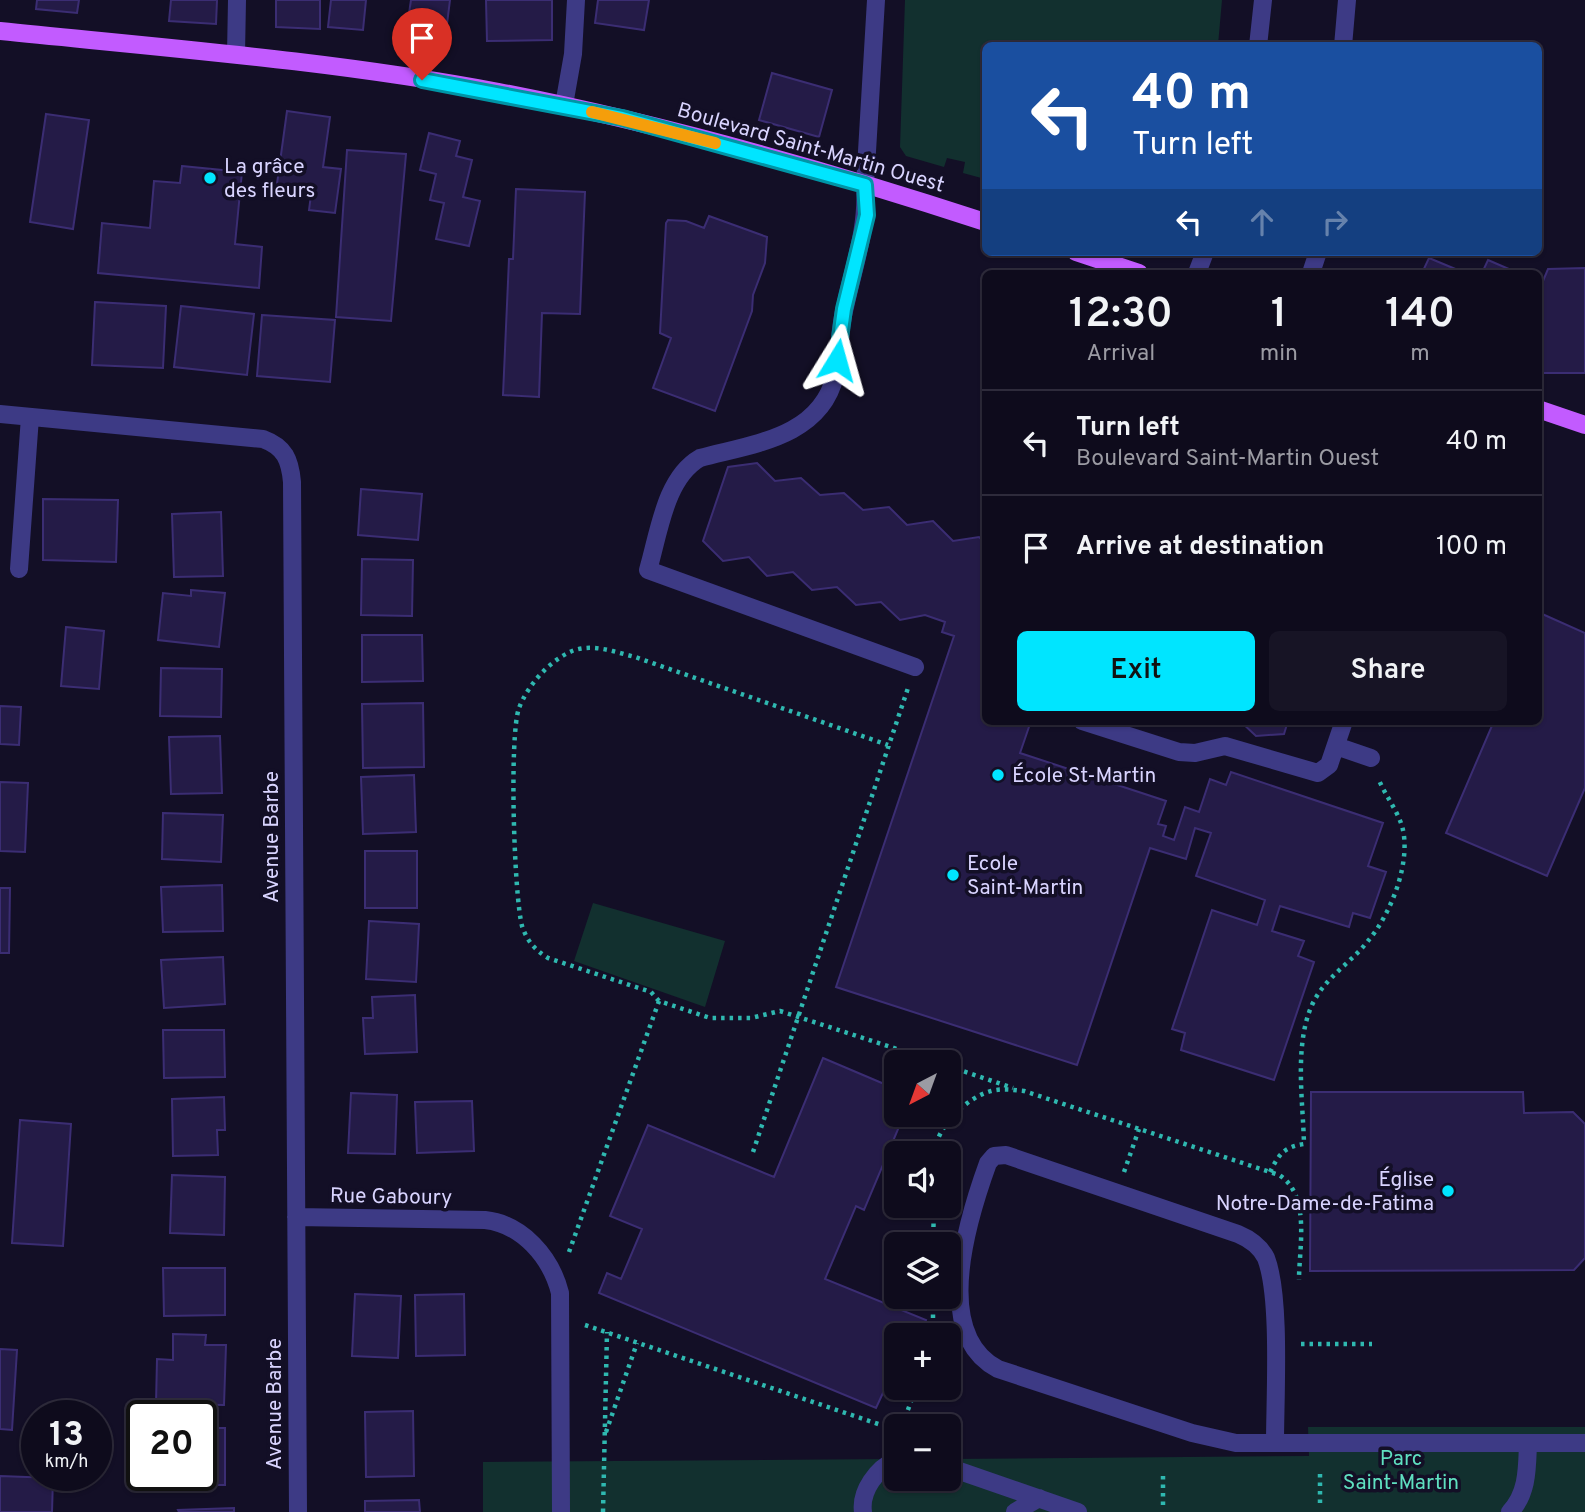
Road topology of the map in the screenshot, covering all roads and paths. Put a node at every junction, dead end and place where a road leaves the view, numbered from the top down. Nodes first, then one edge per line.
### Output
1 (237, 0) edge
2 (576, 0) edge
3 (876, 0) edge
4 (1263, 0) edge
5 (1347, 0) edge
6 (0, 31) edge
7 (1258, 42) edge
8 (1343, 42) edge
9 (236, 54) junction
10 (564, 106) junction
11 (865, 185) junction
12 (982, 221) edge
13 (1088, 256) edge
14 (1130, 270) edge
15 (1542, 410) edge
16 (0, 414) edge
17 (30, 417) junction
18 (1585, 425) edge
19 (19, 569) dead end
20 (915, 667) joint
21 (1095, 725) edge
22 (1343, 725) edge
23 (888, 745) junction
24 (1336, 746) junction
25 (1371, 758) dead end
26 (1385, 795) dead end
27 (659, 1001) junction
28 (797, 1016) junction
29 (898, 1050) edge
30 (1303, 1068) junction
31 (1311, 1068) dead end
32 (961, 1070) edge
33 (1024, 1091) junction
34 (940, 1127) edge
35 (1139, 1129) junction
36 (940, 1131) junction
37 (937, 1141) edge
38 (753, 1152) dead end
39 (1270, 1172) junction
40 (1117, 1193) junction
41 (296, 1217) junction
42 (559, 1244) dead end
43 (569, 1253) junction
44 (572, 1262) dead end
45 (1299, 1293) dead end
46 (580, 1324) dead end
47 (1299, 1331) dead end
48 (607, 1332) junction
49 (637, 1343) junction
50 (1298, 1344) dead end
51 (1311, 1344) dead end
52 (1373, 1344) dead end
53 (884, 1426) edge
54 (605, 1436) junction
55 (1275, 1442) junction
56 (1528, 1443) junction
57 (1585, 1443) edge
58 (884, 1469) edge
59 (961, 1471) edge
60 (1320, 1474) dead end
61 (1163, 1475) dead end
62 (1040, 1498) junction
63 (1163, 1506) dead end
64 (1320, 1508) dead end
65 (298, 1512) edge
66 (561, 1512) edge
67 (603, 1512) edge
68 (863, 1512) edge
69 (1015, 1512) edge
70 (1078, 1512) edge
71 (1510, 1512) edge

1 - 9 street
2 - 10 street
3 - 11 street
4 - 7 street
5 - 8 street
6 - 9 main road, Boulevard Saint-Martin Ouest
9 - 10 main road, Boulevard Saint-Martin Ouest
10 - 11 main road, Boulevard Saint-Martin Ouest
11 - 12 main road, Boulevard Saint-Martin Ouest
11 - 20 street
13 - 14 main road
15 - 18 main road
16 - 17 street, Avenue Barbe
17 - 19 street
17 - 41 street, Avenue Barbe
20 - 23 path
21 - 24 street
22 - 24 street
23 - 27 path
23 - 28 path
24 - 25 street
26 - 30 path
27 - 28 path
27 - 43 path
28 - 29 path
28 - 38 path
30 - 31 path
30 - 39 path
32 - 33 path
33 - 35 path
33 - 36 path
34 - 36 path
35 - 39 path
35 - 40 path
36 - 37 path
39 - 45 path
40 - 55 street
40 - 55 street
41 - 65 street, Avenue Barbe
41 - 66 street, Rue Gaboury
42 - 43 path
43 - 44 path
46 - 48 path
47 - 50 path
48 - 49 path
48 - 54 path
49 - 53 path
49 - 54 path
51 - 52 path
54 - 67 path
55 - 56 street
56 - 57 street
56 - 71 street
58 - 68 street
59 - 62 street
60 - 64 path
61 - 63 path
62 - 69 street
62 - 70 street

